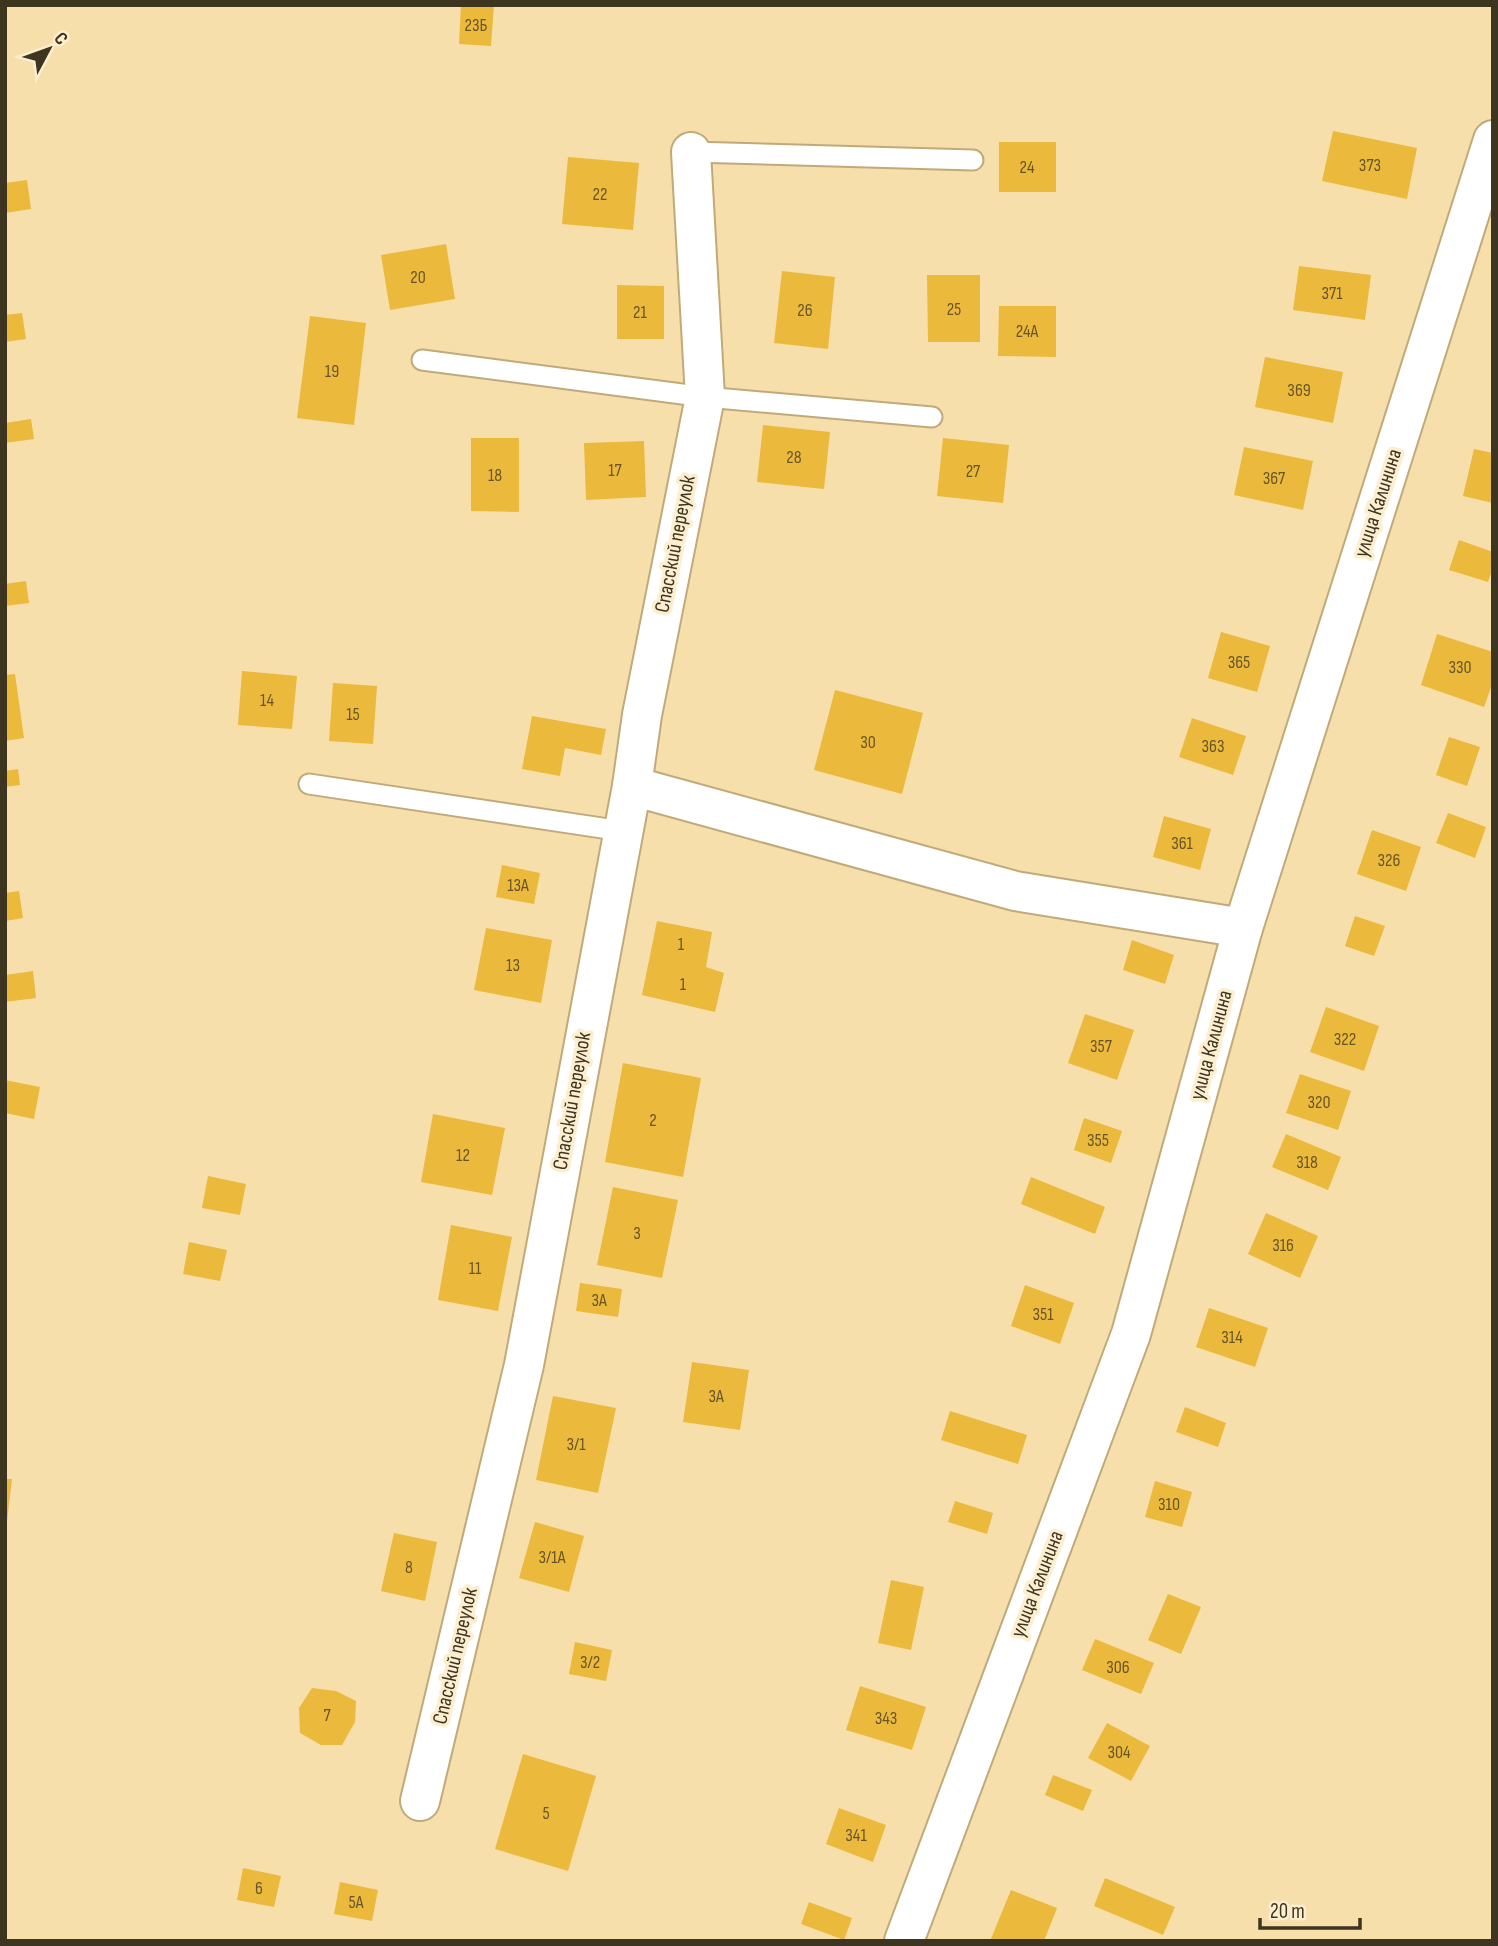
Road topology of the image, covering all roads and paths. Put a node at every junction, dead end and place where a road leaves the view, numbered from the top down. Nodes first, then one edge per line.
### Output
1 (1493, 141) edge
2 (691, 152) joint
3 (973, 160) dead end
4 (422, 360) dead end
5 (705, 397) junction
6 (932, 417) dead end
7 (309, 784) dead end
8 (632, 786) junction
9 (622, 831) junction
10 (1243, 928) junction
11 (420, 1801) dead end
12 (904, 1941) edge

1 - 10 street, улица Калинина
2 - 3 lane
2 - 5 street, Спасский переулок
4 - 5 lane
5 - 6 lane
5 - 8 street, Спасский переулок
7 - 9 lane
8 - 9 street, Спасский переулок
8 - 10 street
9 - 11 street, Спасский переулок
10 - 12 street, улица Калинина

